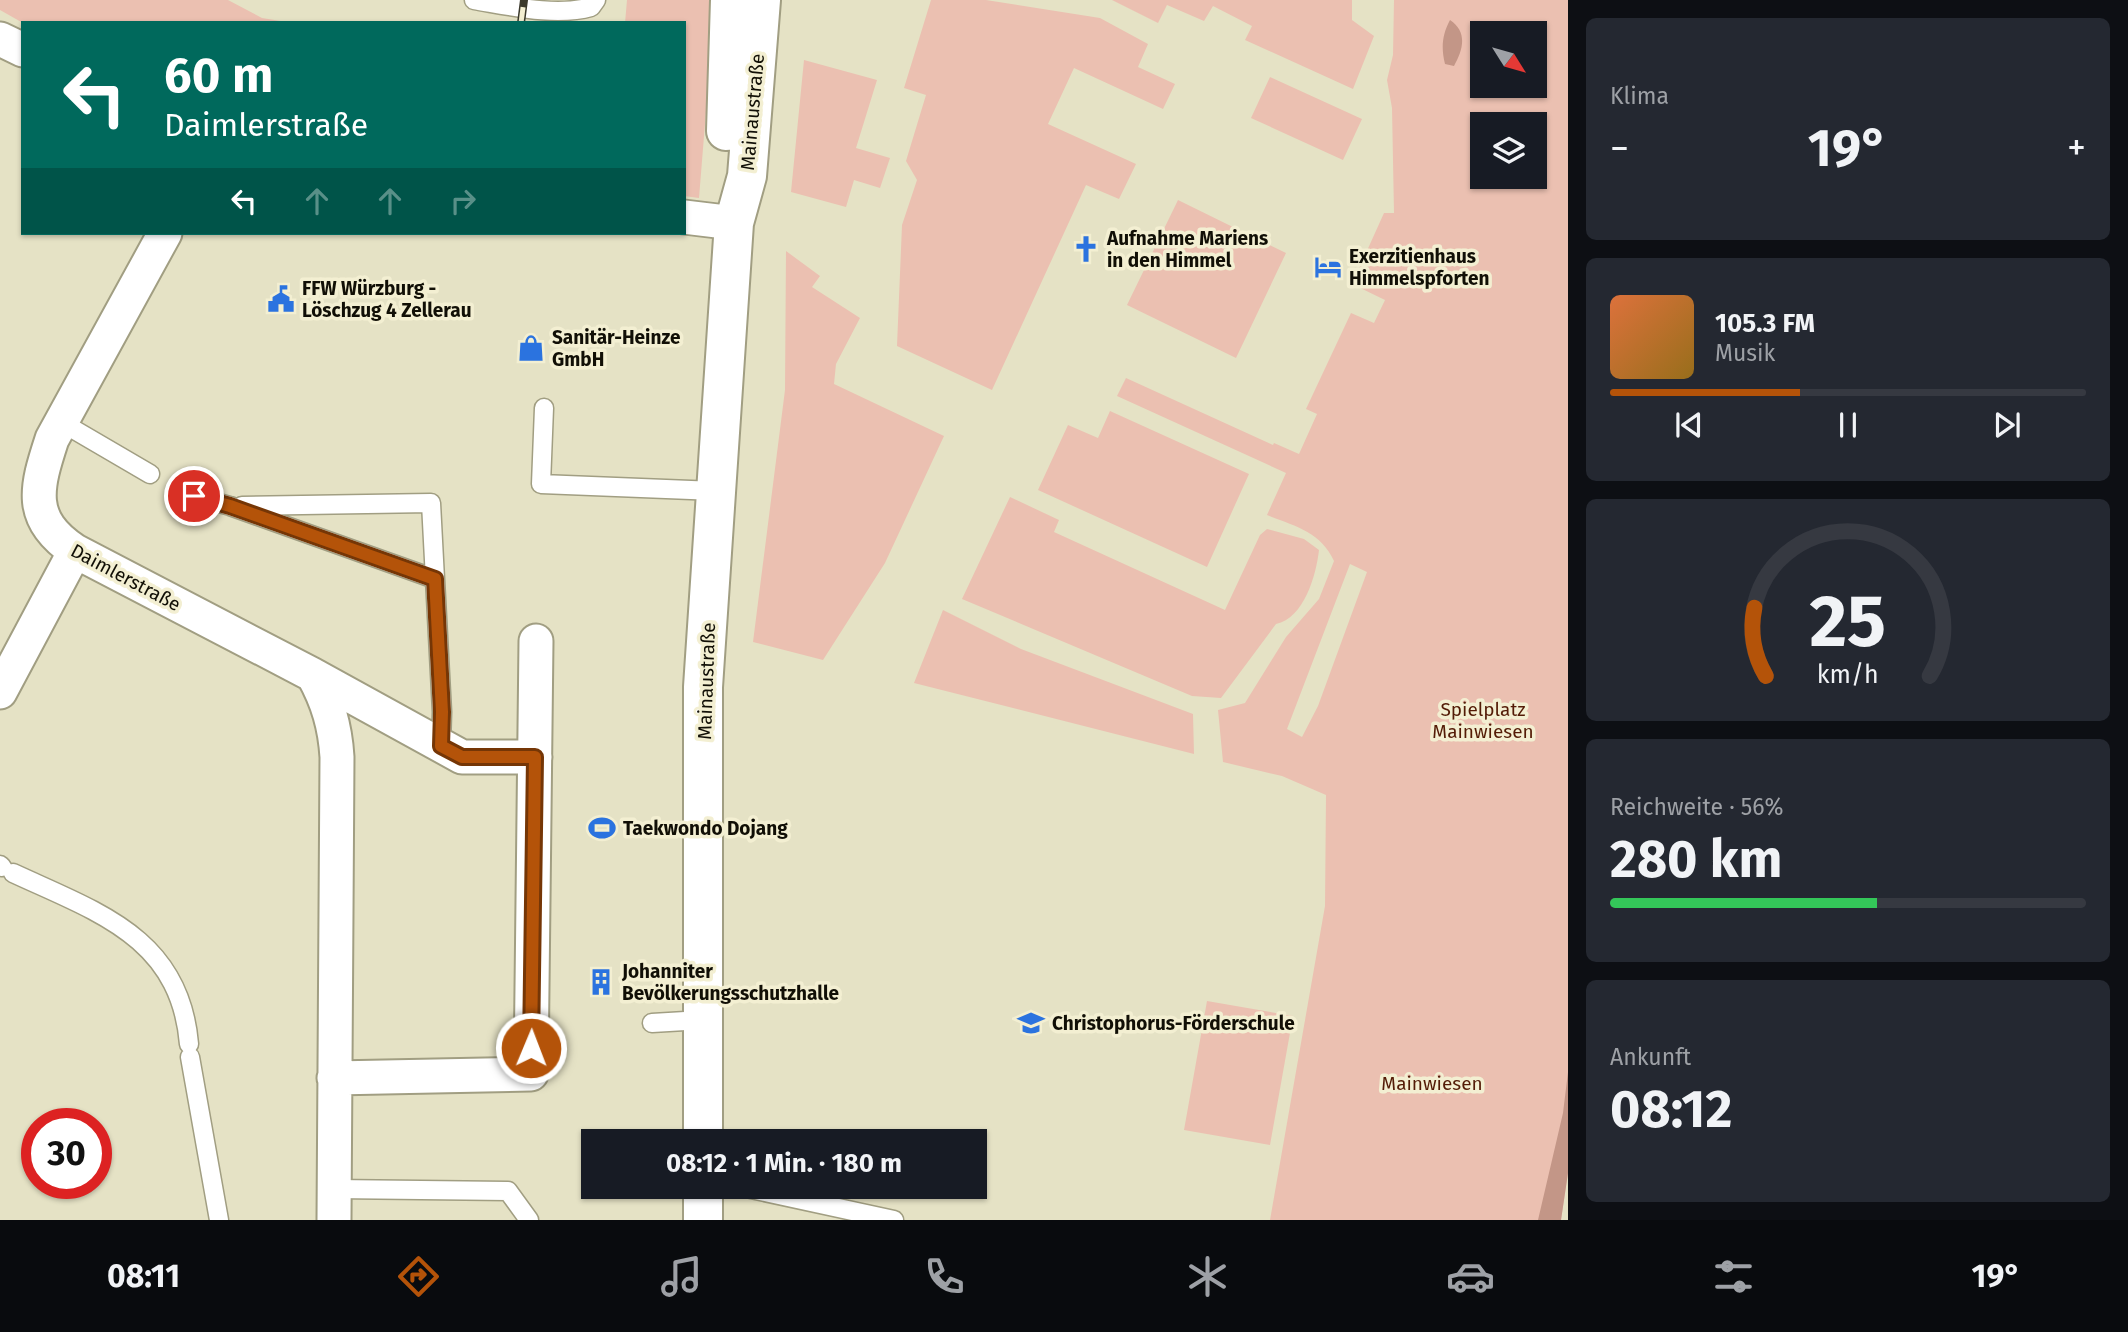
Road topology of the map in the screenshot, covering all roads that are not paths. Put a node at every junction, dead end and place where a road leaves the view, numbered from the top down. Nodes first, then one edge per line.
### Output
1 (474, 0) edge
2 (596, 0) edge
3 (730, 0) edge
4 (761, 0) edge
5 (0, 39) edge
6 (21, 49) edge
7 (686, 217) edge
8 (734, 223) junction
9 (164, 235) edge
10 (544, 408) dead end
11 (61, 422) junction
12 (150, 474) dead end
13 (716, 491) junction
14 (194, 496) dead end
15 (230, 506) junction
16 (75, 551) junction
17 (435, 579) junction
18 (536, 641) dead end
19 (313, 675) junction
20 (0, 692) edge
21 (441, 746) junction
22 (535, 757) junction
23 (5, 868) edge
24 (702, 1020) junction
25 (652, 1023) dead end
26 (334, 1078) junction
27 (703, 1129) edge
28 (703, 1199) edge
29 (797, 1199) edge
30 (334, 1204) edge
31 (219, 1220) edge
32 (529, 1220) edge
33 (703, 1220) edge
34 (894, 1220) edge

1 - 2 lane
3 - 8 main road, Mainaustraße
4 - 8 main road, Mainaustraße
5 - 6 street
7 - 8 street
8 - 13 main road, Mainaustraße
9 - 11 street, Daimlerstraße
10 - 13 lane
11 - 12 lane
11 - 16 street, Daimlerstraße
13 - 24 main road, Mainaustraße
14 - 15 lane
15 - 17 lane
15 - 17 lane
16 - 19 street, Daimlerstraße
16 - 20 street
17 - 21 lane
18 - 22 street
19 - 21 street, Daimlerstraße
19 - 26 street
21 - 22 street, Daimlerstraße
22 - 26 street
23 - 31 lane
24 - 25 lane
24 - 27 main road, Mainaustraße
26 - 30 street
28 - 33 main road
29 - 34 lane
30 - 32 lane

